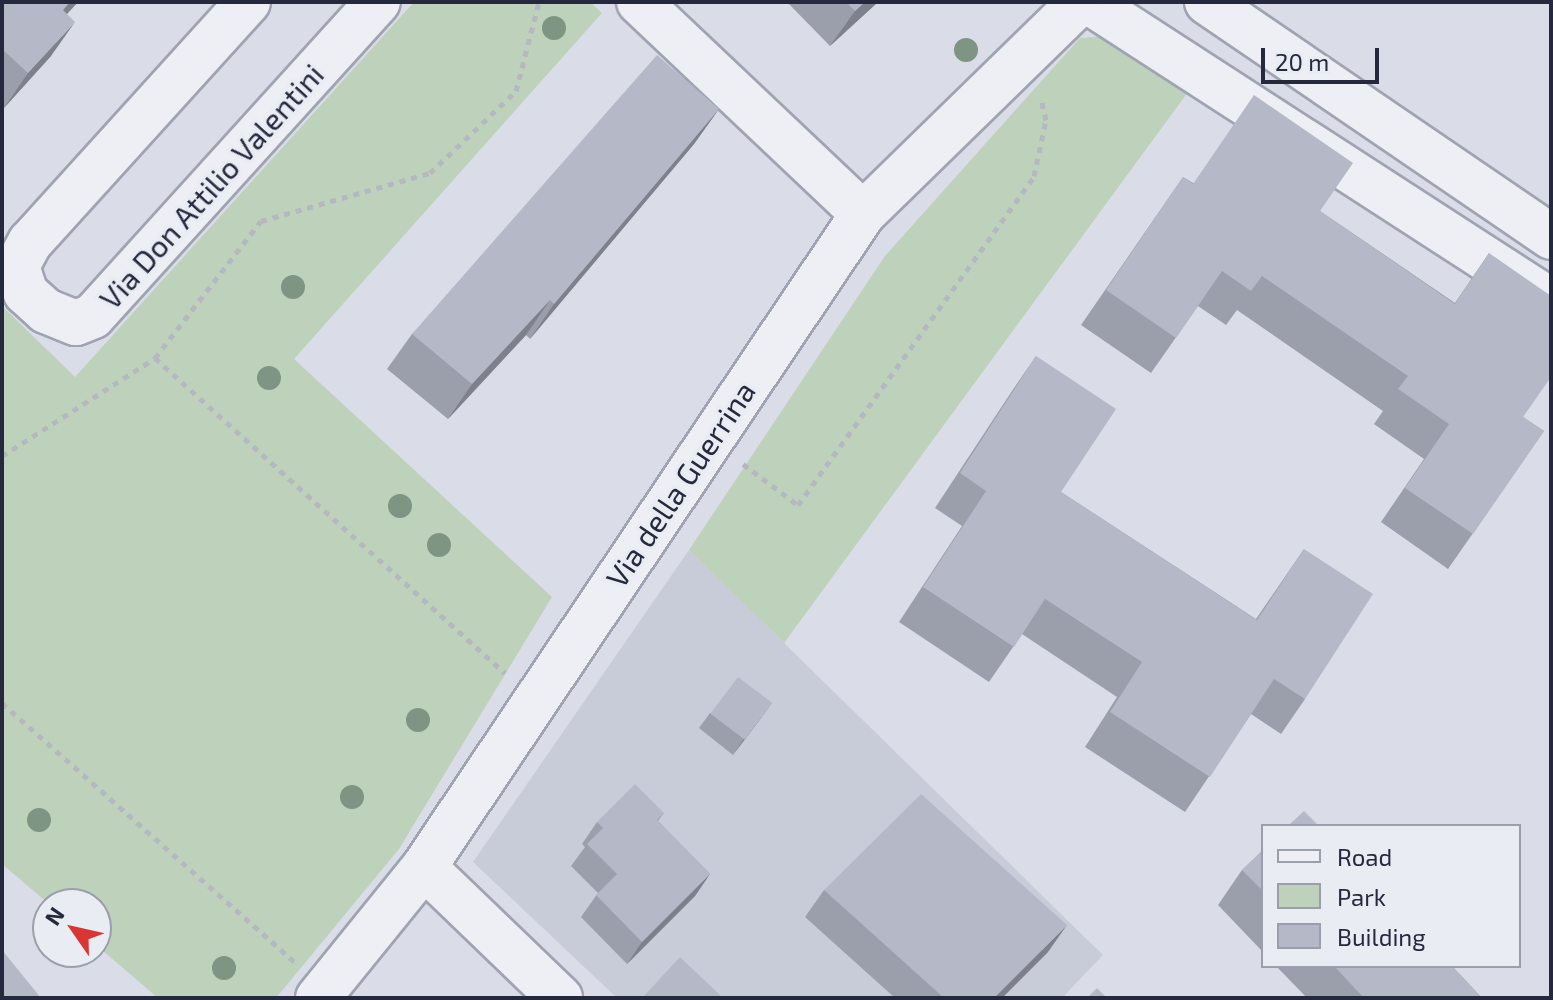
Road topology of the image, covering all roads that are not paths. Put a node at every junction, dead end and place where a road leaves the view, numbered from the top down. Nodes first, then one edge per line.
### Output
1 (248, 2) edge
2 (378, 2) edge
3 (639, 2) edge
4 (1080, 2) edge
5 (1089, 2) edge
6 (1207, 2) edge
7 (863, 214) junction
8 (1551, 237) edge
9 (1551, 301) edge
10 (424, 867) junction
11 (321, 993) edge
12 (560, 998) edge

1 - 2 street, Via Don Attilio Valentini
3 - 7 street
4 - 7 street, Via della Guerrina
5 - 9 street
6 - 8 street
7 - 10 street, Via della Guerrina
10 - 11 street, Via della Guerrina
10 - 12 street

